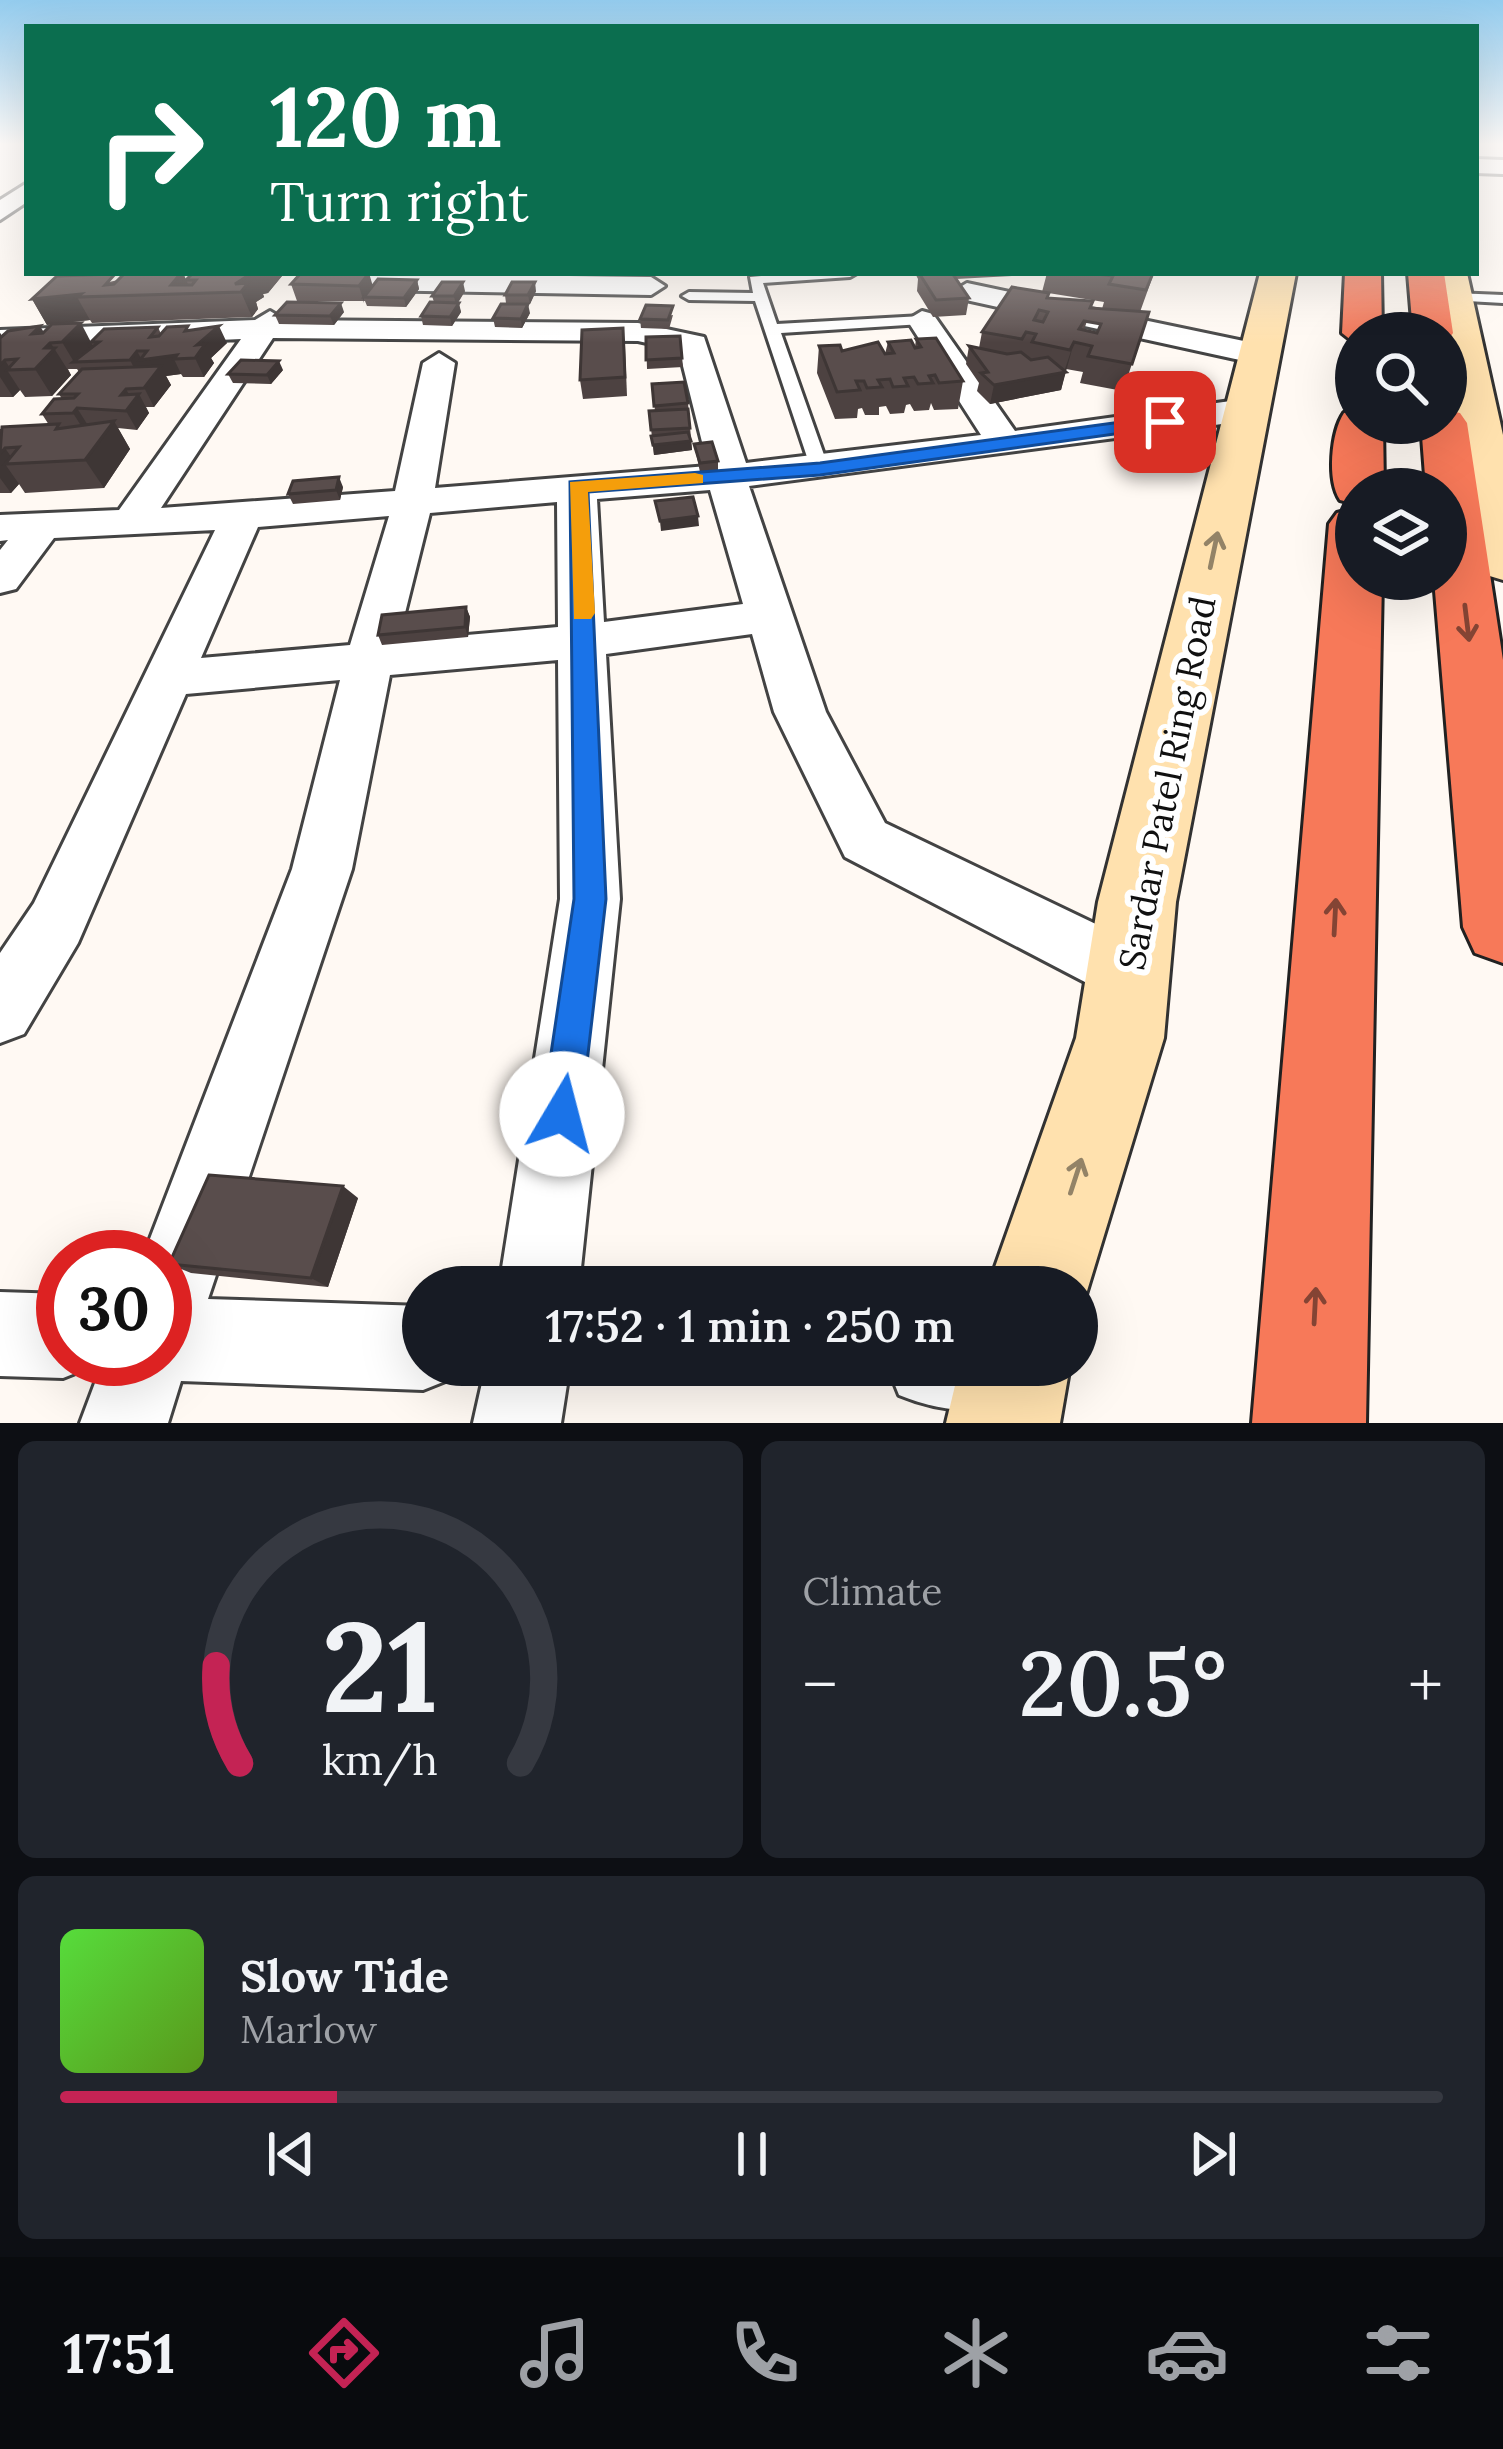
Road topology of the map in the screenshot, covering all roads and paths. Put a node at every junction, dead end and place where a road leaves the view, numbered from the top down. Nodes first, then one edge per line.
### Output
1 (314, 276) edge
2 (809, 276) edge
3 (1033, 276) edge
4 (1277, 276) edge
5 (1363, 276) edge
6 (651, 286) dead end
7 (967, 292) edge
8 (1441, 294) edge
9 (689, 296) dead end
10 (761, 297) junction
11 (1503, 299) edge
12 (1008, 301) junction
13 (1362, 312) edge
14 (922, 320) joint
15 (261, 329) junction
16 (772, 329) junction
17 (0, 340) edge
18 (963, 346) dead end
19 (439, 364) dead end
20 (1252, 382) junction
21 (1446, 444) edge
22 (1006, 445) junction
23 (820, 469) junction
24 (726, 477) junction
25 (578, 487) junction
26 (413, 502) junction
27 (242, 516) junction
28 (131, 522) junction
29 (21, 527) edge
30 (1503, 562) edge
31 (0, 579) edge
32 (1352, 600) edge
33 (769, 616) junction
34 (584, 641) junction
35 (369, 661) junction
36 (169, 678) junction
37 (1503, 927) edge
38 (1129, 972) junction
39 (0, 1011) edge
40 (192, 1231) edge
41 (542, 1266) edge
42 (1036, 1266) edge
43 (0, 1334) edge
44 (36, 1335) edge
45 (192, 1340) edge
46 (402, 1347) edge
47 (137, 1386) edge
48 (524, 1386) edge
49 (124, 1423) edge
50 (517, 1423) edge
51 (1310, 1423) edge

1 - 6 street
1 - 15 street
2 - 10 lane
3 - 12 street
4 - 20 street, Sardar Patel Ring Road
5 - 13 highway
7 - 12 street
8 - 11 lane
8 - 30 street
9 - 10 lane
10 - 16 lane
12 - 18 street
12 - 20 street
14 - 16 lane
14 - 22 street
15 - 17 street
15 - 24 street
15 - 28 street
16 - 23 lane
19 - 26 street
20 - 22 street
38 -> 20 street, Sardar Patel Ring Road
21 -> 37 highway
22 - 23 street
23 - 24 street
24 - 25 street
24 - 33 street
25 - 26 street
25 - 34 street
26 - 27 street
26 - 35 street
27 - 28 street
27 - 36 street
28 - 29 street
29 - 31 street
51 -> 32 highway
33 - 34 street
33 - 38 street
34 - 35 street
34 - 41 street
35 - 36 street
35 - 40 street
36 - 39 street
42 -> 38 street, Sardar Patel Ring Road
43 - 44 street
45 - 46 street
47 - 49 street
48 - 50 street

